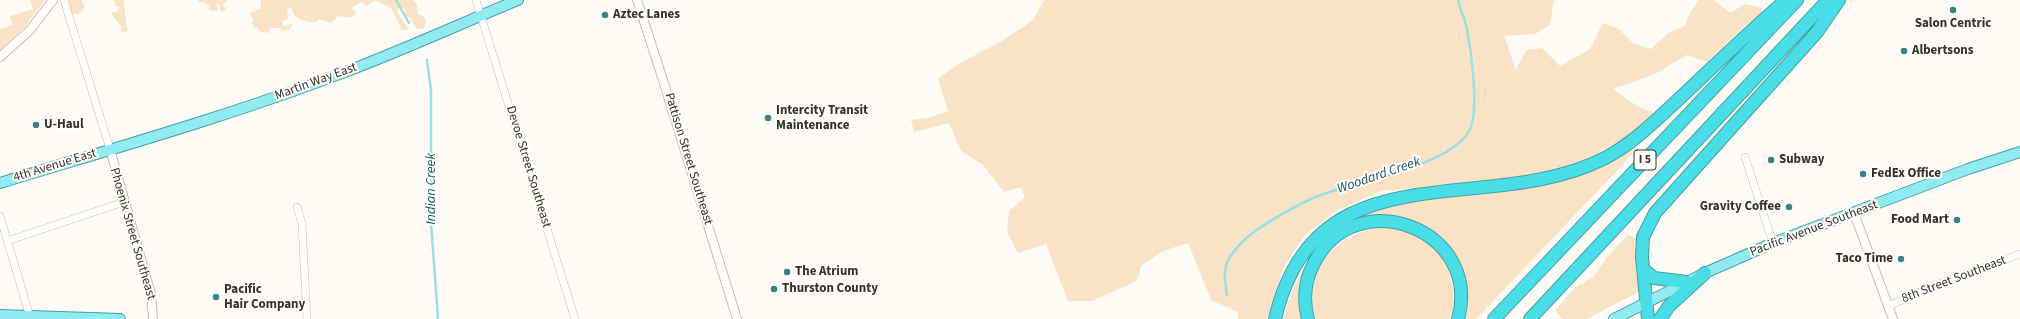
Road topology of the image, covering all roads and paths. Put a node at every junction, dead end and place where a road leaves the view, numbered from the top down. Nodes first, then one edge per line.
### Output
1 (53, 0) edge
2 (64, 0) edge
3 (476, 0) edge
4 (518, 0) edge
5 (636, 0) edge
6 (1786, 0) edge
7 (1797, 0) edge
8 (1828, 0) edge
9 (1839, 0) edge
10 (481, 15) junction
11 (0, 58) edge
12 (110, 150) junction
13 (2020, 152) edge
14 (1745, 157) dead end
15 (0, 183) edge
16 (124, 202) junction
17 (297, 207) dead end
18 (1854, 213) junction
19 (0, 216) edge
20 (7, 240) junction
21 (1773, 243) junction
22 (2020, 254) edge
23 (1644, 270) junction
24 (1705, 273) junction
25 (1687, 282) junction
26 (1646, 303) junction
27 (1889, 306) junction
28 (0, 315) edge
29 (1534, 315) edge
30 (30, 317) junction
31 (120, 319) edge
32 (153, 319) edge
33 (307, 319) edge
34 (575, 319) edge
35 (737, 319) edge
36 (1275, 319) edge
37 (1308, 319) edge
38 (1458, 319) edge
39 (1494, 319) edge
40 (1614, 319) edge
41 (1648, 319) edge
42 (1660, 319) edge
43 (1893, 319) edge

1 - 11 street
2 - 12 street
3 - 10 street, Devoe Street Southeast
4 - 10 main road, Martin Way East
5 - 35 street, Pattison Street Southeast
6 - 36 highway
7 - 39 highway, I 5
8 - 29 highway, I 5
9 - 23 highway
10 - 12 main road, Martin Way East
10 - 34 street, Devoe Street Southeast
12 - 15 main road, 4th Avenue East
12 - 16 street, Phoenix Street Southeast
13 - 18 main road, Pacific Avenue Southeast
14 - 21 street
16 - 20 street
16 - 32 street, Phoenix Street Southeast
17 - 33 street
18 - 21 main road, Pacific Avenue Southeast
18 - 27 street
19 - 20 street
20 - 30 street
21 - 24 main road, Pacific Avenue Southeast
22 - 27 street, 8th Street Southeast
23 - 25 highway
23 - 26 highway
24 - 25 main road, Pacific Avenue Southeast
24 - 42 highway
25 - 26 main road, Pacific Avenue Southeast
26 - 40 main road, Pacific Avenue Southeast
26 - 41 highway
27 - 43 street
28 - 30 main road
30 - 31 main road
37 - 38 highway

